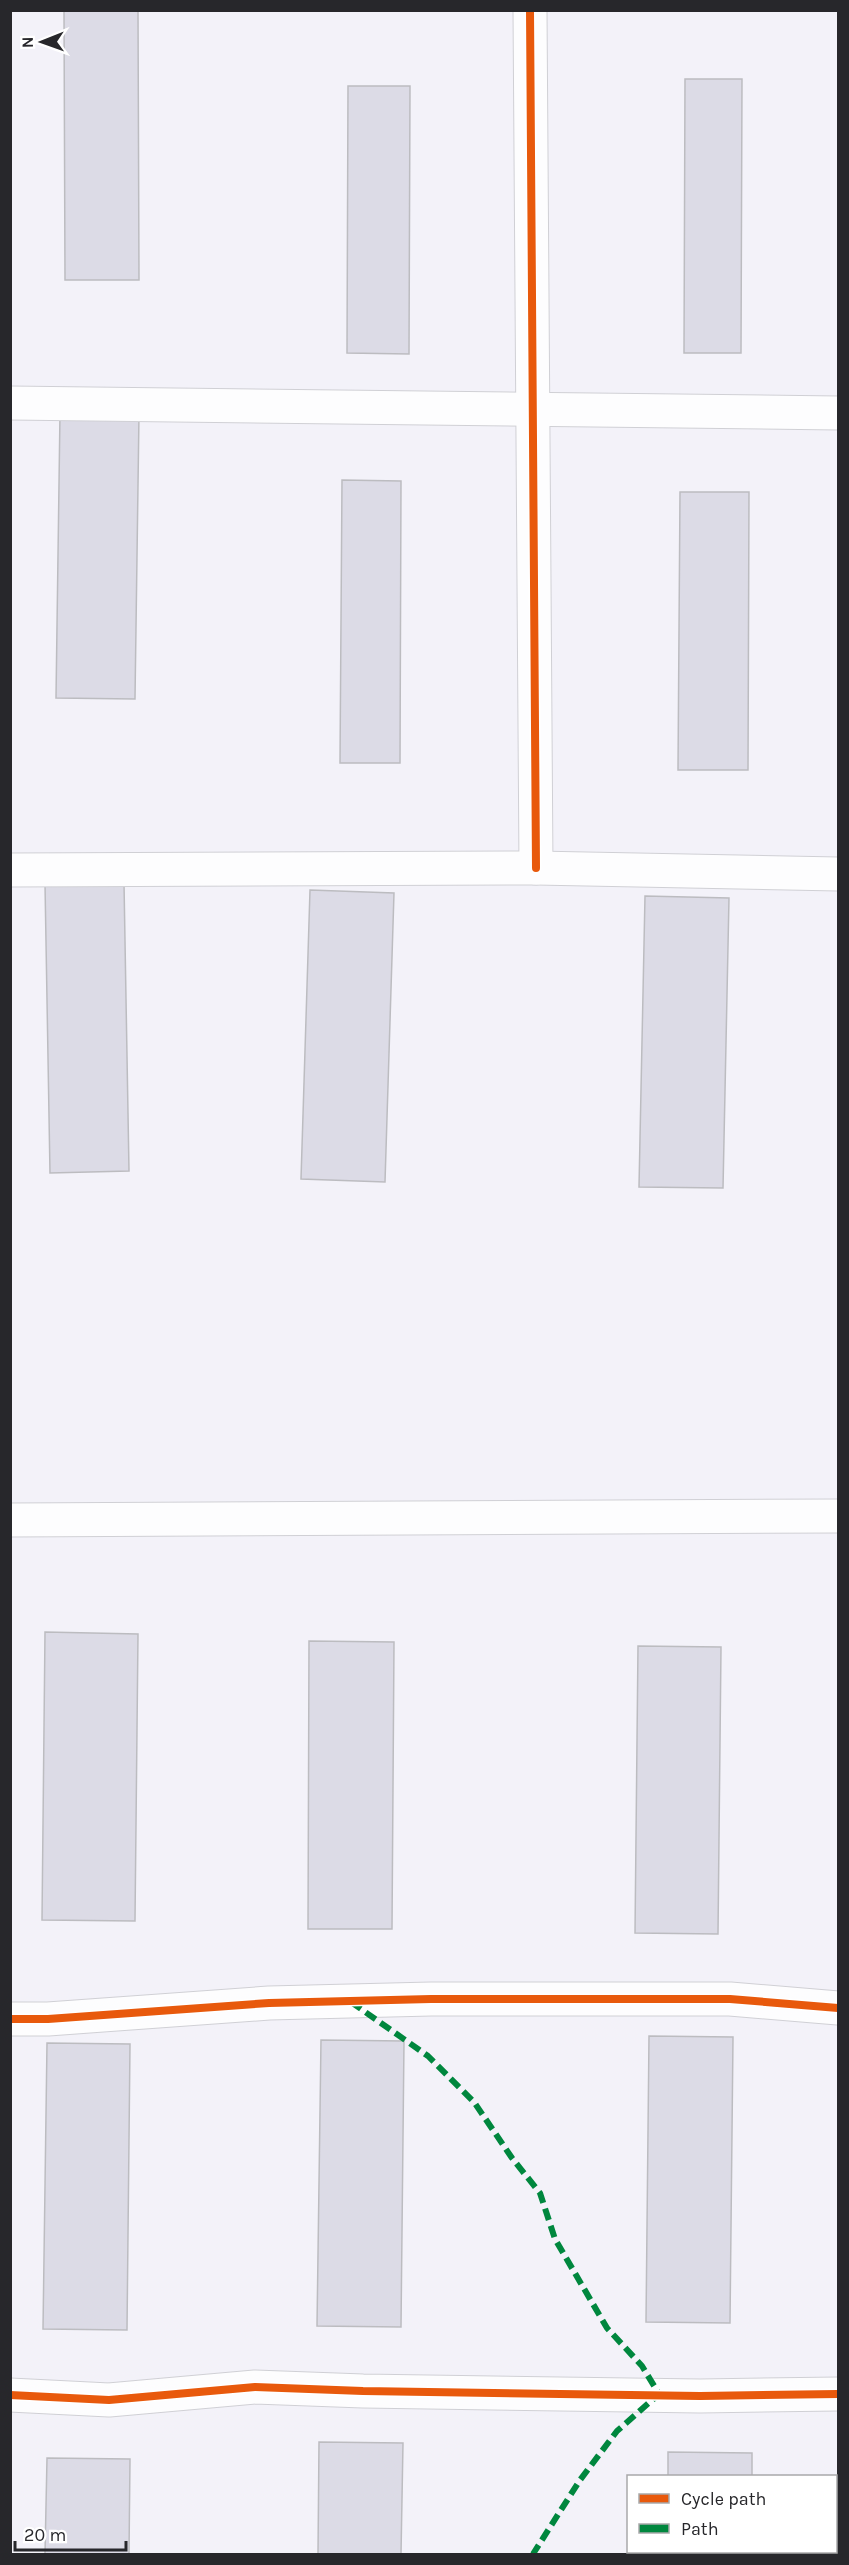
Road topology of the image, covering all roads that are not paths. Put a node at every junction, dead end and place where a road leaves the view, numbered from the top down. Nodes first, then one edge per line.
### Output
1 (530, 10) edge
2 (10, 403) edge
3 (533, 409) junction
4 (838, 413) edge
5 (536, 868) junction
6 (10, 870) edge
7 (838, 874) edge
8 (838, 1516) edge
9 (10, 1520) edge
10 (838, 2007) edge
11 (10, 2019) edge
12 (838, 2394) edge
13 (10, 2395) edge

1 - 3 street
2 - 3 street
3 - 4 street
3 - 5 street
5 - 6 street
5 - 7 street
8 - 9 street
10 - 11 street
12 - 13 street

